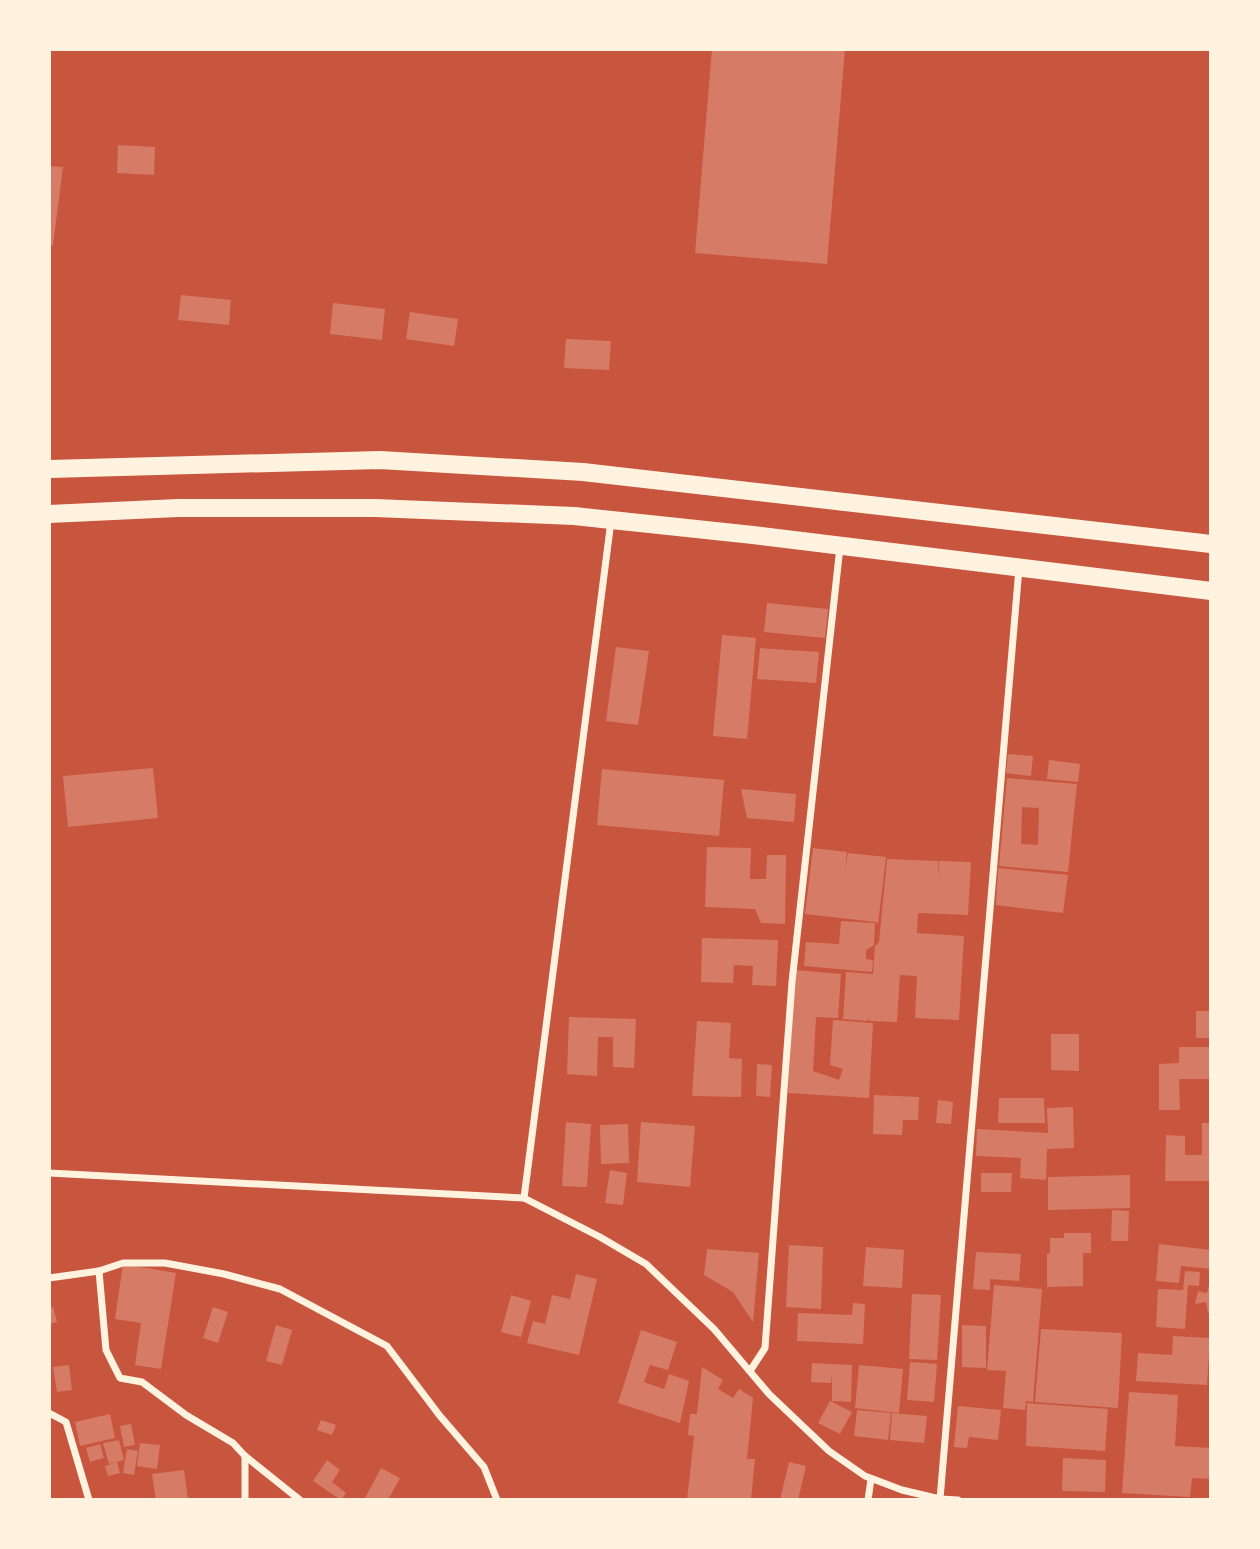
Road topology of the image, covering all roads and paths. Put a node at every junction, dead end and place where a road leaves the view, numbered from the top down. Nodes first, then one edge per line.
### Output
1 (49, 469) edge
2 (49, 514) edge
3 (611, 520) junction
4 (1211, 544) edge
5 (840, 545) junction
6 (1019, 567) junction
7 (1211, 590) edge
8 (49, 1173) edge
9 (524, 1198) junction
10 (99, 1271) junction
11 (49, 1278) edge
12 (750, 1371) junction
13 (49, 1413) edge
14 (245, 1456) junction
15 (871, 1479) junction
16 (940, 1499) edge
17 (89, 1500) edge
18 (245, 1500) edge
19 (300, 1500) edge
20 (497, 1500) edge
21 (868, 1500) edge
22 (958, 1500) edge

1 - 4 main road
2 - 3 main road
3 - 5 main road
3 - 9 street
5 - 6 main road
5 - 12 street
6 - 7 main road
6 - 16 street
8 - 9 street
9 - 12 street
10 - 11 street
10 - 14 street
10 - 20 street
12 - 15 street
13 - 17 street
14 - 18 street
14 - 19 street
15 - 16 street
15 - 21 street
16 - 22 street

